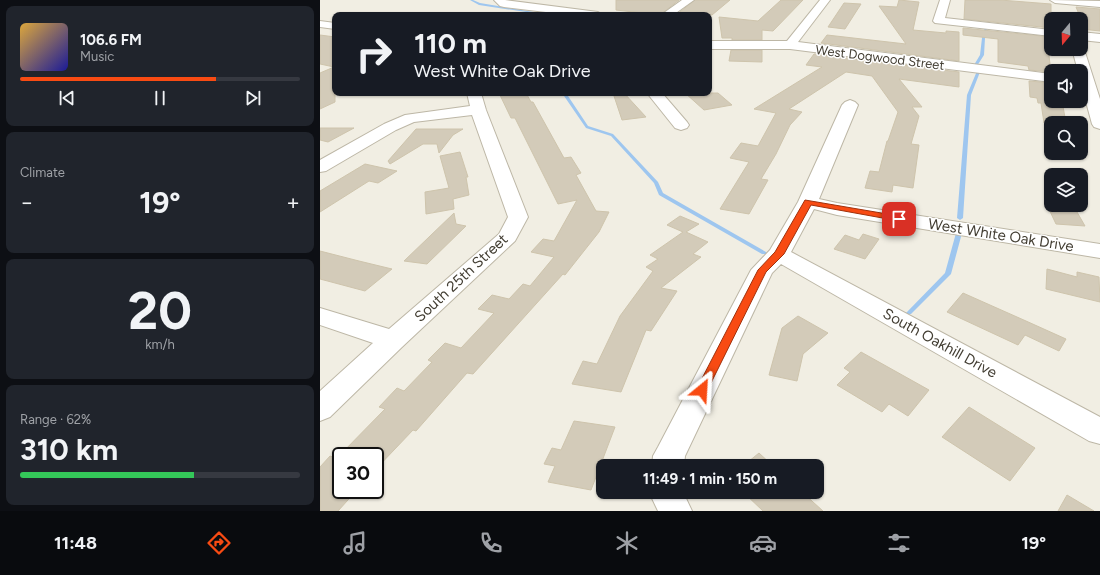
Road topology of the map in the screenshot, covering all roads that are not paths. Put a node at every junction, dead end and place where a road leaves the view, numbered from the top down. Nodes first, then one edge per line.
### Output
1 (498, 0) edge
2 (689, 0) edge
3 (825, 0) edge
4 (945, 0) edge
5 (1055, 0) edge
6 (1100, 4) edge
7 (572, 12) edge
8 (671, 12) edge
9 (320, 24) edge
10 (332, 26) edge
11 (1044, 32) edge
12 (1088, 37) edge
13 (1100, 38) edge
14 (790, 45) junction
15 (712, 46) edge
16 (1080, 56) edge
17 (1044, 77) edge
18 (1090, 83) edge
19 (656, 96) edge
20 (476, 101) edge
21 (850, 105) dead end
22 (1100, 124) edge
23 (680, 125) dead end
24 (320, 167) edge
25 (808, 202) junction
26 (1100, 251) edge
27 (779, 254) junction
28 (320, 316) edge
29 (393, 340) junction
30 (320, 409) edge
31 (1100, 432) edge
32 (669, 459) edge
33 (669, 499) edge
34 (675, 511) edge

1 - 7 street
2 - 8 street
3 - 14 street
4 - 11 street
5 - 6 street
9 - 10 street
12 - 13 street
14 - 15 street, West Dogwood Street
14 - 17 street, West Dogwood Street
16 - 18 street
18 - 22 street
19 - 23 street
20 - 24 street
20 - 29 street, South 25th Street
21 - 25 street
25 - 26 street, West White Oak Drive
25 - 27 street
27 - 31 street, South Oakhill Drive
27 - 32 street
28 - 29 street
29 - 30 street, South 25th Street
33 - 34 street

